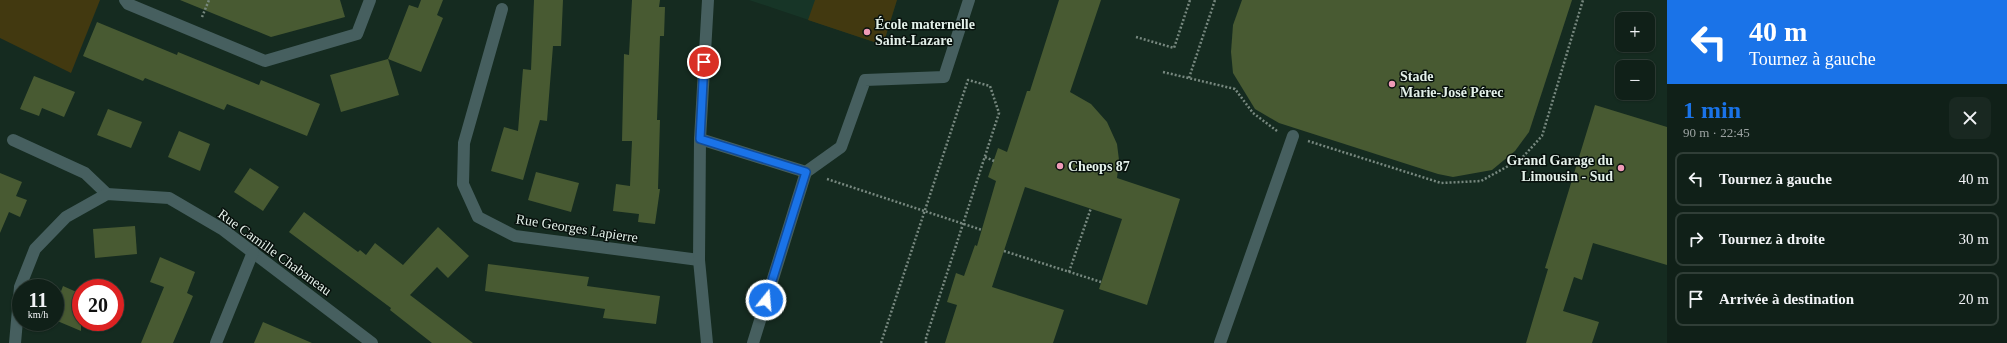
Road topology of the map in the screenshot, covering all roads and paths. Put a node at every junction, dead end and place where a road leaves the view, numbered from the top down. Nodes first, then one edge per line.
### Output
1 (125, 0) edge
2 (370, 0) edge
3 (708, 0) edge
4 (969, 0) edge
5 (1190, 0) edge
6 (1215, 0) edge
7 (1583, 0) edge
8 (502, 9) dead end
9 (1136, 37) dead end
10 (1163, 72) dead end
11 (1189, 78) junction
12 (1293, 136) junction
13 (700, 139) junction
14 (13, 140) dead end
15 (985, 158) junction
16 (994, 161) dead end
17 (806, 172) junction
18 (107, 194) junction
19 (1091, 208) dead end
20 (925, 211) junction
21 (963, 224) junction
22 (982, 230) dead end
23 (1004, 251) dead end
24 (253, 252) junction
25 (699, 260) junction
26 (1069, 272) junction
27 (1101, 282) dead end
28 (15, 343) edge
29 (216, 343) edge
30 (372, 343) edge
31 (707, 343) edge
32 (753, 343) edge
33 (881, 343) edge
34 (926, 343) edge
35 (1220, 343) edge

1 - 2 street
3 - 13 street
4 - 17 street
5 - 9 path
6 - 11 path
7 - 12 path
8 - 25 street, Rue Georges Lapierre
10 - 11 path
11 - 12 path
12 - 35 street
13 - 17 street
13 - 25 street
14 - 18 street
15 - 16 path
15 - 20 path
15 - 21 path
17 - 20 path
17 - 32 street
18 - 24 street, Rue Camille Chabaneau
18 - 28 street
19 - 26 path
20 - 21 path
20 - 33 path
21 - 22 path
21 - 34 path
23 - 26 path
24 - 29 street
24 - 30 street, Rue Camille Chabaneau
25 - 31 street
26 - 27 path

